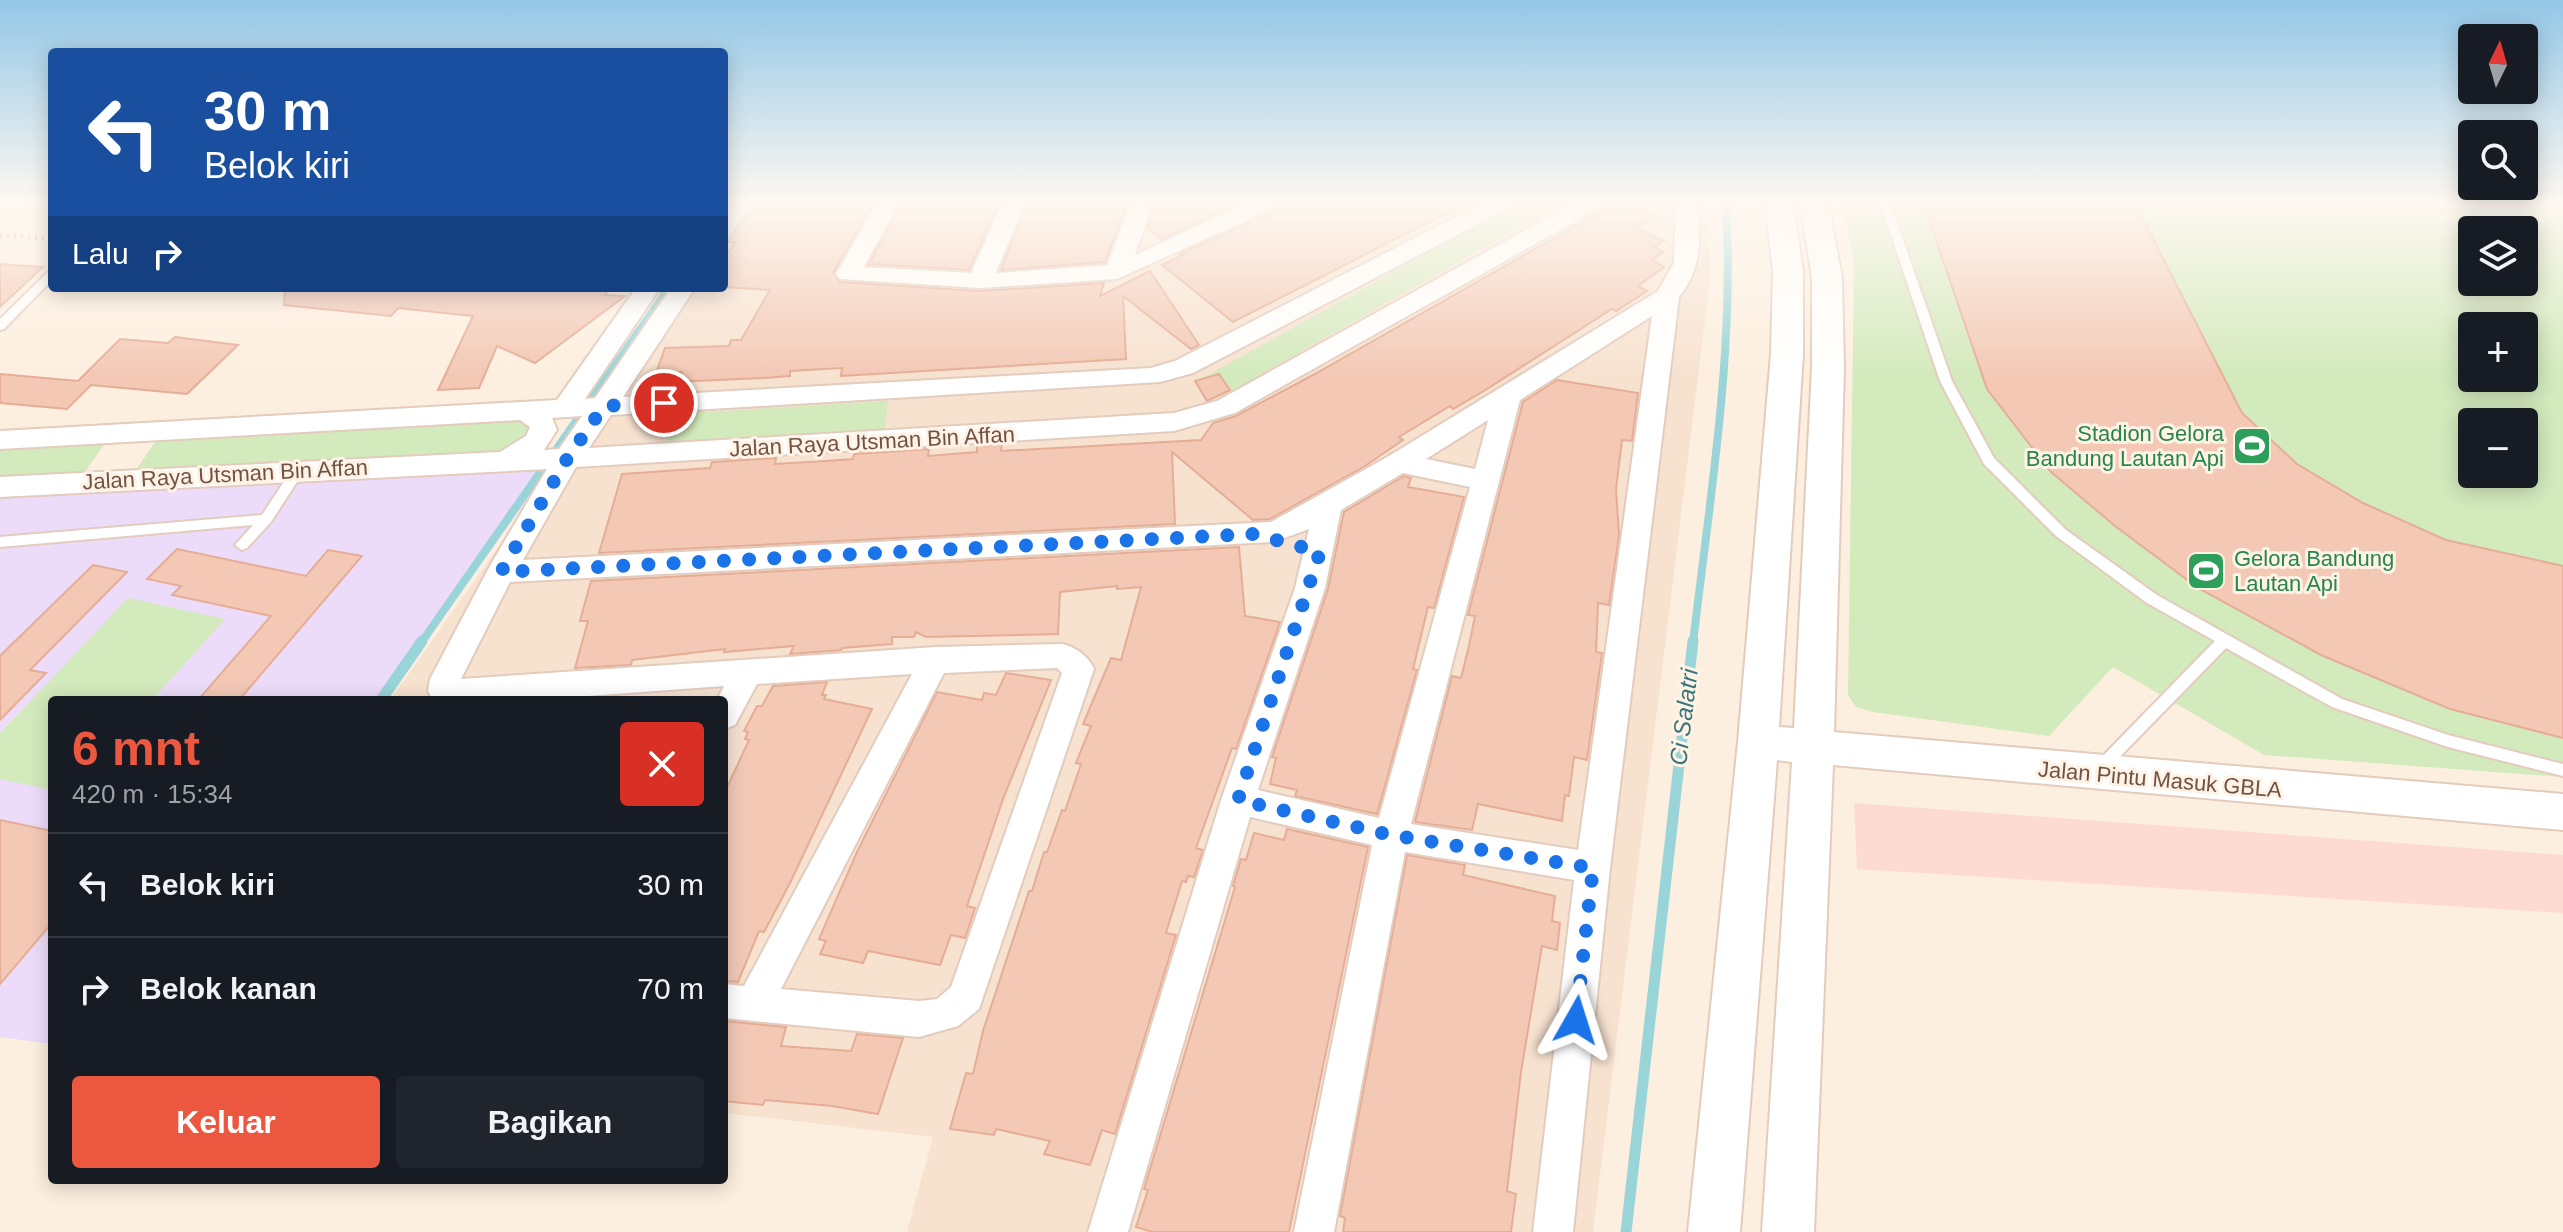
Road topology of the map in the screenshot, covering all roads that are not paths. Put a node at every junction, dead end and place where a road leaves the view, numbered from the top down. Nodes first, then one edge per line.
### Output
1 (856, 259) edge
2 (989, 259) edge
3 (1121, 259) edge
4 (1144, 259) edge
5 (1392, 259) edge
6 (1486, 259) edge
7 (1688, 259) edge
8 (1786, 259) edge
9 (1824, 259) edge
10 (1905, 259) edge
11 (1117, 272) junction
12 (48, 278) edge
13 (980, 281) junction
14 (646, 292) edge
15 (680, 292) edge
16 (1667, 296) junction
17 (0, 326) edge
18 (1508, 395) junction
19 (583, 407) junction
20 (522, 410) junction
21 (146, 432) junction
22 (0, 440) edge
23 (562, 459) junction
24 (517, 460) junction
25 (1399, 463) junction
26 (298, 471) junction
27 (115, 479) junction
28 (1483, 480) junction
29 (0, 487) edge
30 (1329, 502) junction
31 (266, 519) junction
32 (1254, 534) junction
33 (0, 542) edge
34 (242, 545) dead end
35 (1320, 552) junction
36 (501, 572) junction
37 (2224, 641) junction
38 (936, 659) junction
39 (747, 674) junction
40 (576, 693) edge
41 (728, 709) edge
42 (1758, 742) junction
43 (1813, 749) junction
44 (2563, 770) edge
45 (2095, 773) junction
46 (1238, 800) junction
47 (2563, 812) edge
48 (1391, 835) junction
49 (1593, 868) junction
50 (739, 1002) edge
51 (1108, 1232) edge
52 (1314, 1232) edge
53 (1553, 1232) edge
54 (1714, 1232) edge
55 (1788, 1232) edge

1 - 13 street
2 - 13 street
3 - 11 street
4 - 11 street
5 - 19 street, Jalan Raya Utsman Bin Affan
6 - 23 street, Jalan Raya Utsman Bin Affan
7 - 16 street
8 - 42 street
9 - 43 street
10 - 37 lane
11 - 13 street
12 - 17 lane
14 - 19 street
15 - 19 street
16 - 18 street
16 - 49 street
18 - 25 street
18 - 28 street
19 - 20 street, Jalan Raya Utsman Bin Affan
19 - 23 street
20 - 21 street, Jalan Raya Utsman Bin Affan
20 - 24 street
21 - 22 street, Jalan Raya Utsman Bin Affan
21 - 27 street
23 - 24 street, Jalan Raya Utsman Bin Affan
23 - 36 street
24 - 26 street, Jalan Raya Utsman Bin Affan
25 - 28 street
25 - 30 street
26 - 27 street, Jalan Raya Utsman Bin Affan
26 - 31 lane
27 - 29 street, Jalan Raya Utsman Bin Affan
28 - 48 street
30 - 32 street
30 - 35 street
31 - 33 lane
31 - 34 lane
32 - 35 street
32 - 36 street
35 - 46 street
36 - 40 street
37 - 44 lane
37 - 45 lane
38 - 39 street
38 - 50 street
38 - 50 street
39 - 40 street
39 - 41 street
42 - 43 street, Jalan Pintu Masuk GBLA
42 - 54 street
43 - 45 street, Jalan Pintu Masuk GBLA
43 - 55 street
45 - 47 street, Jalan Pintu Masuk GBLA
46 - 48 street
46 - 51 street
48 - 49 street
48 - 52 street
49 - 53 street

